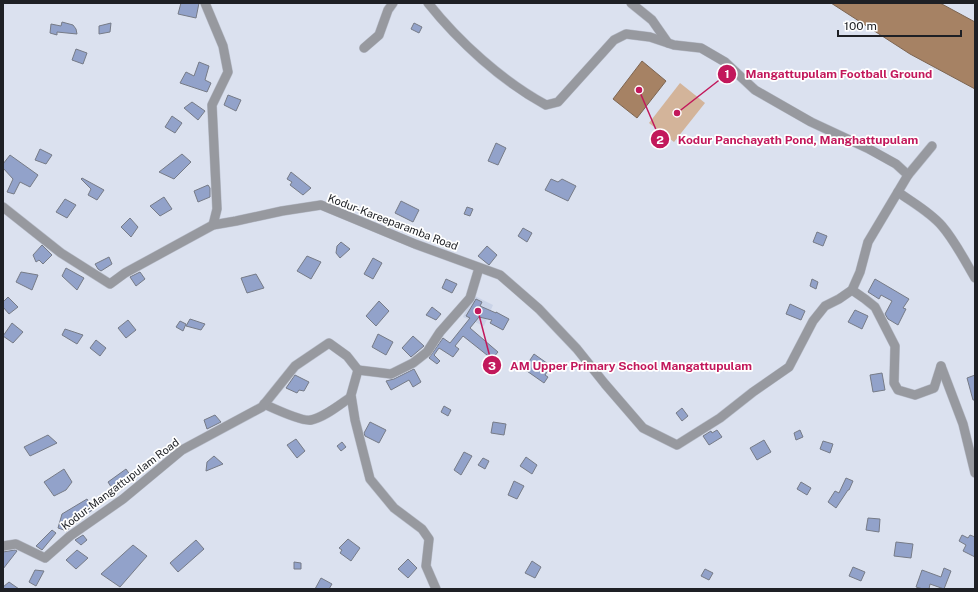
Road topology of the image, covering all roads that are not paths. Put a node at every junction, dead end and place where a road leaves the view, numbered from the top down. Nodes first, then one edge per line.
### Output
1 (205, 3) edge
2 (393, 3) edge
3 (428, 3) edge
4 (631, 3) edge
5 (668, 43) junction
6 (364, 48) dead end
7 (932, 146) dead end
8 (908, 175) junction
9 (898, 192) junction
10 (3, 207) edge
11 (213, 225) junction
12 (479, 268) junction
13 (975, 278) edge
14 (852, 290) junction
15 (358, 370) junction
16 (351, 397) junction
17 (264, 404) junction
18 (975, 473) edge
19 (3, 546) edge
20 (436, 589) edge

1 - 11 street
2 - 6 street
3 - 5 street
4 - 5 street
5 - 8 street
7 - 8 street
8 - 9 street
9 - 13 street
9 - 14 street
10 - 11 street, Kodur-Kareeparamba Road
11 - 12 street, Kodur-Kareeparamba Road
12 - 14 street, Kodur-Kareeparamba Road
12 - 15 street
14 - 18 street
15 - 16 street
15 - 17 street, Kodur-Mangattupulam Road
16 - 17 street
16 - 20 street
17 - 19 street, Kodur-Mangattupulam Road

